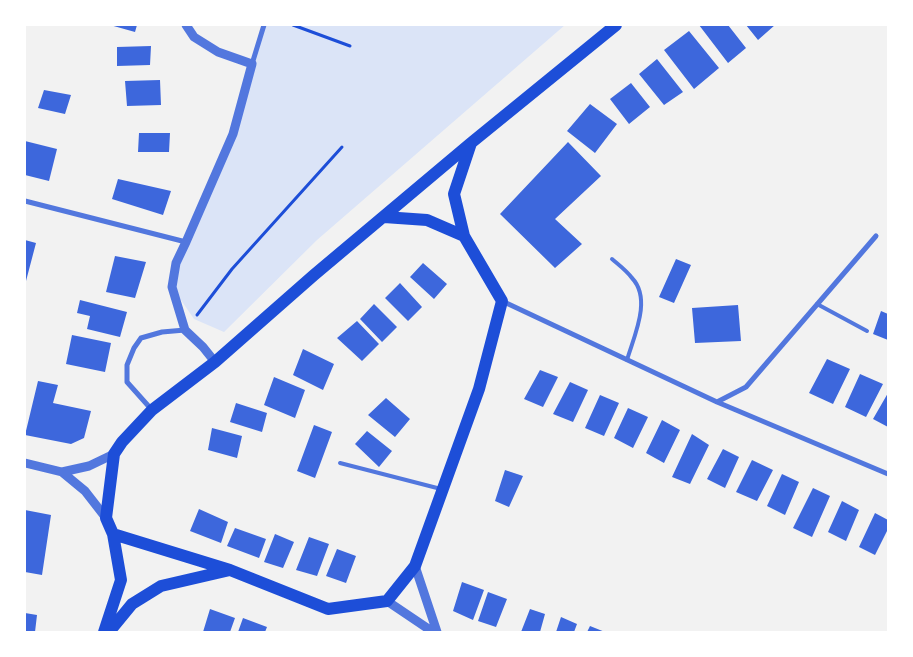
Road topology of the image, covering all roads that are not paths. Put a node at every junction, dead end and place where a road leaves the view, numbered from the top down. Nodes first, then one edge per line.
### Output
1 (186, 25) edge
2 (264, 25) edge
3 (616, 25) edge
4 (252, 64) junction
5 (471, 143) junction
6 (25, 201) edge
7 (384, 217) junction
8 (464, 236) junction
9 (876, 236) dead end
10 (186, 242) junction
11 (612, 260) dead end
12 (502, 301) junction
13 (818, 304) junction
14 (185, 330) junction
15 (867, 331) dead end
16 (627, 360) junction
17 (215, 362) junction
18 (717, 402) junction
19 (152, 410) junction
20 (114, 454) junction
21 (25, 463) edge
22 (340, 464) dead end
23 (62, 472) junction
24 (888, 474) edge
25 (443, 490) junction
26 (106, 518) junction
27 (113, 534) junction
28 (415, 566) junction
29 (230, 570) junction
30 (387, 601) junction
31 (104, 632) edge
32 (109, 632) edge
33 (435, 632) edge

1 - 4 street
2 - 4 street
3 - 5 main road
4 - 10 street
5 - 7 main road
5 - 8 main road
6 - 10 street
7 - 8 main road
7 - 17 main road
8 - 12 main road
9 - 13 street
10 - 14 street
11 - 16 lane
12 - 16 street
12 - 25 main road
13 - 15 lane
13 - 18 street
14 - 17 street
14 - 19 street
16 - 18 street
17 - 19 main road
18 - 24 street
19 - 20 main road
20 - 23 street
20 - 26 main road
21 - 23 street
22 - 25 lane
23 - 26 street
25 - 28 main road
26 - 27 main road
27 - 29 main road
27 - 31 main road
28 - 30 main road
28 - 33 street
29 - 30 main road
29 - 32 main road
30 - 33 street

